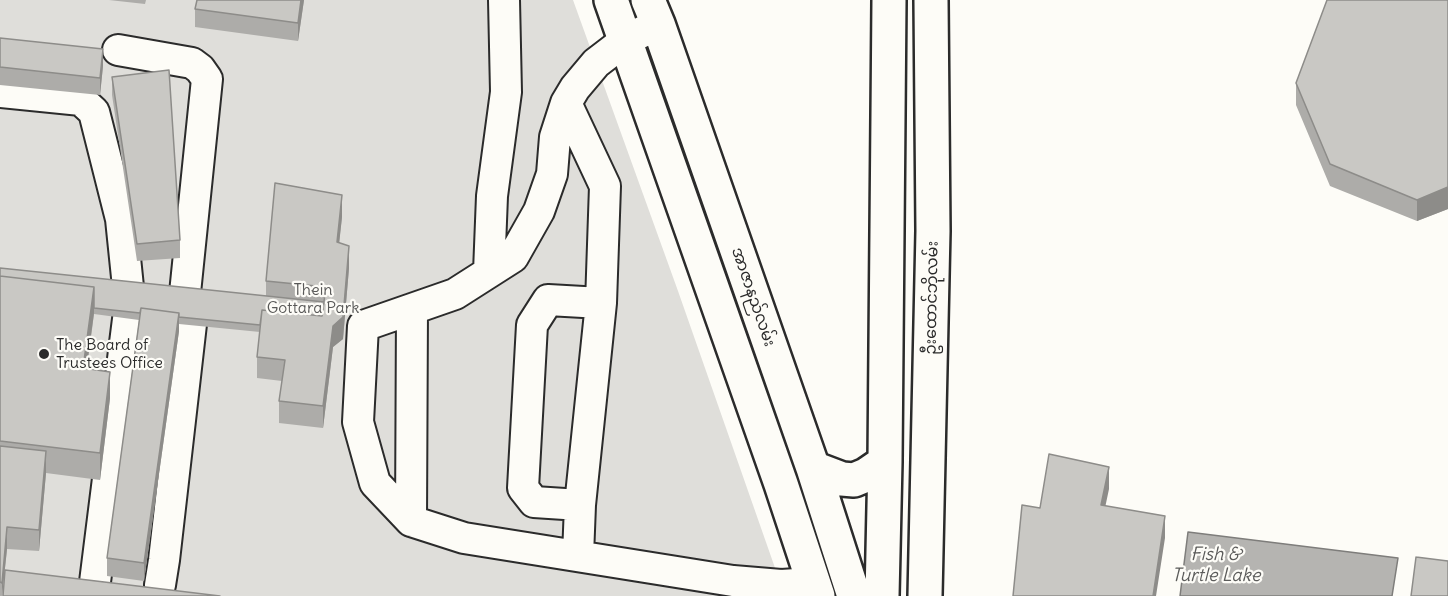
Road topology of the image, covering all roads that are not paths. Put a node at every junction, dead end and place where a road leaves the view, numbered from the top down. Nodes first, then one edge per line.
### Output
1 (504, 0) edge
2 (611, 0) edge
3 (890, 0) edge
4 (931, 0) edge
5 (653, 12) edge
6 (626, 40) junction
7 (118, 50) dead end
8 (0, 92) edge
9 (566, 103) junction
10 (489, 272) junction
11 (128, 287) edge
12 (185, 293) edge
13 (601, 303) junction
14 (412, 309) junction
15 (128, 319) edge
16 (191, 324) edge
17 (885, 462) junction
18 (813, 468) junction
19 (928, 493) junction
20 (580, 505) junction
21 (411, 521) junction
22 (578, 556) junction
23 (95, 582) edge
24 (160, 585) dead end
25 (815, 589) edge
26 (854, 596) edge
27 (882, 596) edge
28 (925, 596) edge
29 (946, 596) edge

1 - 10 lane
2 - 6 main road
3 - 17 main road
4 - 19 main road, ဦးထောင်ဘိုလမ်း
5 - 6 lane
5 - 18 main road, အာဇာနည်လမ်း
6 - 9 lane
6 - 25 main road
7 - 12 lane
8 - 11 lane
9 - 10 lane
9 - 13 lane
10 - 14 lane
13 - 20 lane
13 - 20 lane
14 - 21 lane
14 - 21 lane
15 - 23 lane
16 - 24 lane
17 - 18 main road
17 - 27 main road
18 - 26 main road, အာဇာနည်လမ်း
19 - 28 main road, ဦးထောင်ဘိုလမ်း
19 - 29 main road
20 - 22 lane
21 - 22 lane
22 - 25 lane

